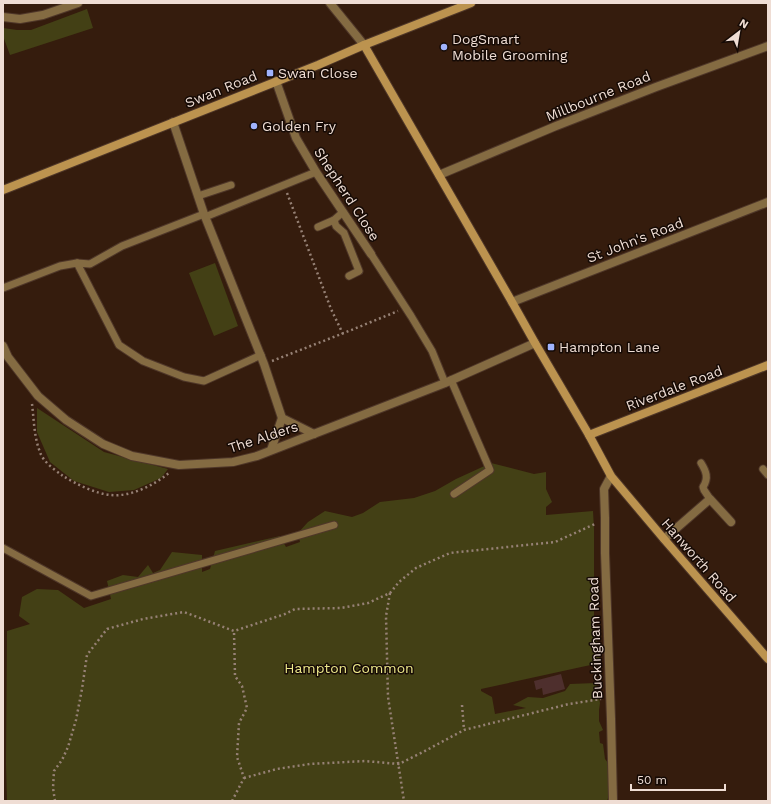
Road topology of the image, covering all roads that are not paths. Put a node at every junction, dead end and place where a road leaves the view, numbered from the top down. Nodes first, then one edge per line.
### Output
1 (78, 3) edge
2 (330, 3) edge
3 (471, 3) edge
4 (3, 16) edge
5 (364, 45) junction
6 (768, 46) edge
7 (276, 81) junction
8 (173, 122) junction
9 (316, 172) junction
10 (439, 175) junction
11 (231, 185) dead end
12 (3, 190) edge
13 (198, 196) junction
14 (768, 202) edge
15 (343, 212) junction
16 (205, 215) junction
17 (334, 220) junction
18 (318, 227) dead end
19 (371, 254) joint
20 (77, 263) junction
21 (349, 276) dead end
22 (3, 288) edge
23 (512, 302) junction
24 (535, 343) junction
25 (3, 346) edge
26 (261, 355) junction
27 (768, 365) edge
28 (448, 381) junction
29 (282, 418) junction
30 (314, 434) junction
31 (589, 435) junction
32 (271, 450) junction
33 (701, 463) dead end
34 (611, 476) junction
35 (454, 494) dead end
36 (710, 499) junction
37 (731, 522) dead end
38 (334, 525) dead end
39 (664, 539) junction
40 (3, 548) edge
41 (768, 659) edge
42 (612, 801) edge

1 - 4 street
2 - 5 street
3 - 5 street, Swan Road
5 - 7 street, Swan Road
5 - 10 street
6 - 10 street, Millbourne Road
7 - 8 street, Swan Road
7 - 9 street, Shepherd Close
8 - 12 street, Swan Road
8 - 13 street
9 - 15 street, Shepherd Close
9 - 16 lane
10 - 23 street
11 - 13 lane
13 - 16 street
14 - 23 street, St John's Road
15 - 17 lane
15 - 19 street, Shepherd Close
16 - 20 lane
16 - 26 street
17 - 18 lane
17 - 21 lane
19 - 28 lane
20 - 22 lane
20 - 26 lane
23 - 24 street
24 - 28 street, The Alders
24 - 31 street
25 - 32 street, The Alders
26 - 29 street
27 - 31 street, Riverdale Road
28 - 30 street, The Alders
28 - 35 lane
29 - 30 street
29 - 32 street
30 - 32 street, The Alders
31 - 34 street
33 - 36 lane
34 - 39 street, Hanworth Road
34 - 42 street, Buckingham Road
36 - 37 street
36 - 39 street
38 - 40 lane
39 - 41 street, Hanworth Road

